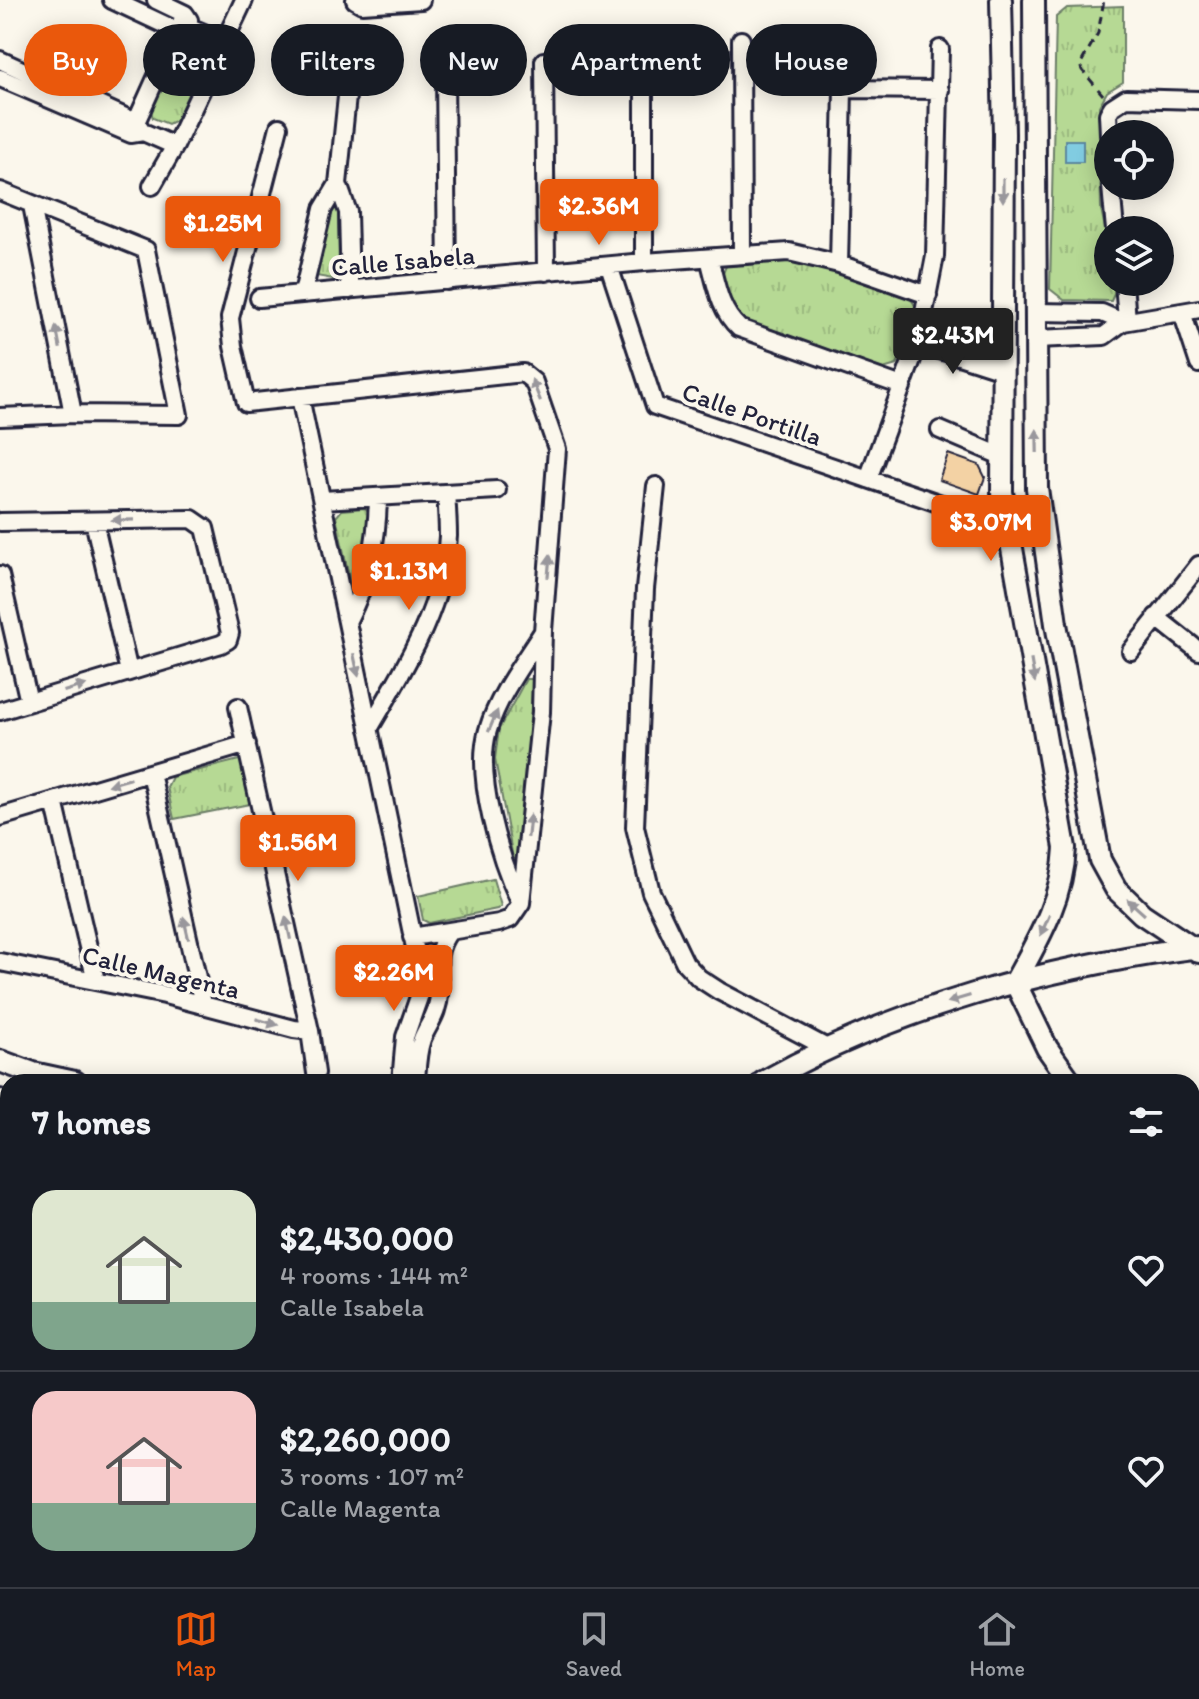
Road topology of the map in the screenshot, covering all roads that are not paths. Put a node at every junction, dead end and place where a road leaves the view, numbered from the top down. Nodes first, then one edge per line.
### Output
1 (112, 0) edge
2 (156, 0) edge
3 (244, 0) edge
4 (355, 0) edge
5 (421, 0) edge
6 (1001, 0) edge
7 (1034, 0) edge
8 (183, 24) edge
9 (185, 24) edge
10 (233, 24) edge
11 (741, 40) dead end
12 (940, 49) dead end
13 (0, 60) edge
14 (0, 78) edge
15 (877, 89) edge
16 (940, 90) junction
17 (153, 96) edge
18 (199, 96) edge
19 (347, 96) edge
20 (445, 96) edge
21 (544, 96) edge
22 (644, 96) edge
23 (844, 96) edge
24 (1199, 100) edge
25 (1108, 120) edge
26 (279, 127) dead end
27 (137, 130) junction
28 (1004, 134) junction
29 (1036, 135) junction
30 (175, 146) junction
31 (338, 184) junction
32 (152, 186) dead end
33 (0, 191) edge
34 (32, 205) junction
35 (742, 255) junction
36 (709, 258) junction
37 (644, 262) junction
38 (839, 264) junction
39 (609, 266) junction
40 (546, 272) junction
41 (447, 281) junction
42 (350, 290) junction
43 (303, 293) junction
44 (928, 295) junction
45 (1124, 296) edge
46 (259, 298) dead end
47 (1191, 311) edge
48 (1035, 312) junction
49 (1078, 313) junction
50 (1125, 321) junction
51 (923, 326) junction
52 (1079, 337) junction
53 (1036, 339) junction
54 (918, 343) junction
55 (970, 352) junction
56 (1002, 362) junction
57 (1199, 364) edge
58 (902, 386) junction
59 (300, 397) junction
60 (73, 414) junction
61 (0, 417) edge
62 (940, 430) dead end
63 (1001, 456) junction
64 (868, 479) junction
65 (656, 486) dead end
66 (497, 490) dead end
67 (446, 493) junction
68 (378, 497) junction
69 (322, 500) junction
70 (94, 521) junction
71 (0, 522) edge
72 (969, 523) dead end
73 (1199, 565) edge
74 (0, 575) edge
75 (1156, 617) junction
76 (347, 622) junction
77 (1056, 624) junction
78 (1026, 628) junction
79 (543, 631) junction
80 (1131, 651) dead end
81 (1199, 651) edge
82 (129, 672) junction
83 (29, 702) junction
84 (238, 707) dead end
85 (0, 711) edge
86 (369, 729) junction
87 (247, 744) junction
88 (151, 773) junction
89 (54, 801) junction
90 (0, 817) edge
91 (521, 903) junction
92 (449, 932) junction
93 (412, 937) junction
94 (1198, 949) edge
95 (0, 962) edge
96 (96, 981) junction
97 (1015, 982) junction
98 (203, 1004) junction
99 (310, 1031) junction
100 (829, 1049) junction
101 (0, 1061) edge
102 (316, 1073) dead end
103 (38, 1074) edge
104 (402, 1074) edge
105 (417, 1074) edge
106 (779, 1074) edge
107 (1065, 1074) edge

1 - 8 street
2 - 9 street
3 - 10 street
4 - 5 street
6 - 28 main road
7 - 29 main road
11 - 35 street
12 - 16 street
13 - 27 street
14 - 27 street
15 - 16 street
16 - 44 street
17 - 27 street
18 - 30 street
19 - 31 street
20 - 41 street
21 - 40 street
22 - 37 street
23 - 38 street
24 - 25 street
26 - 59 street
27 - 30 street
28 - 29 main road
28 -> 56 main road
29 - 48 main road
30 - 32 street
31 - 42 street
31 - 43 street
33 - 34 street
60 -> 34 street
34 - 60 street
35 - 36 street, Calle Isabela
35 - 38 street, Calle Isabela
36 - 37 street, Calle Isabela
36 - 58 street
37 - 39 street, Calle Isabela
38 - 44 street, Calle Isabela
39 - 40 street, Calle Isabela
39 - 64 street, Calle Portilla
40 - 41 street, Calle Isabela
41 - 42 street, Calle Isabela
42 - 43 street, Calle Isabela
43 - 46 street, Calle Isabela
44 - 51 street
45 - 50 street
47 - 50 street
47 - 57 street
48 - 49 street
48 - 53 main road
49 - 50 street
49 - 52 street
50 - 52 street
51 - 54 street
51 - 55 street
52 - 53 street
77 -> 53 main road
54 - 55 street
54 - 58 street
55 - 56 street
56 - 63 main road
58 - 64 street
59 - 69 street
79 -> 59 street
60 - 61 street
62 - 63 street
63 - 78 main road
64 - 72 street, Calle Portilla
65 - 100 street
66 - 67 street
67 - 68 street
67 - 86 street
68 - 69 street
68 - 76 street
69 - 76 street
70 - 71 street
70 - 82 street
82 -> 70 street
73 - 75 street
74 - 83 street
75 - 80 street
75 - 81 street
76 -> 86 street
77 - 78 main road
94 -> 77 main road
78 -> 97 main road
91 -> 79 street
91 -> 79 street
83 -> 82 street
83 - 85 street
84 - 87 street
86 - 93 street
87 - 88 street
99 -> 87 street
88 -> 89 street
98 -> 88 street
89 - 90 street
89 - 96 street
91 - 92 street
92 - 93 street
92 - 105 street
93 - 104 street
94 - 97 main road
95 - 96 street, Calle Magenta
96 - 98 street, Calle Magenta
97 -> 100 main road
97 - 107 main road
98 -> 99 street, Calle Magenta
99 - 102 street
100 - 106 main road
101 - 103 main road

